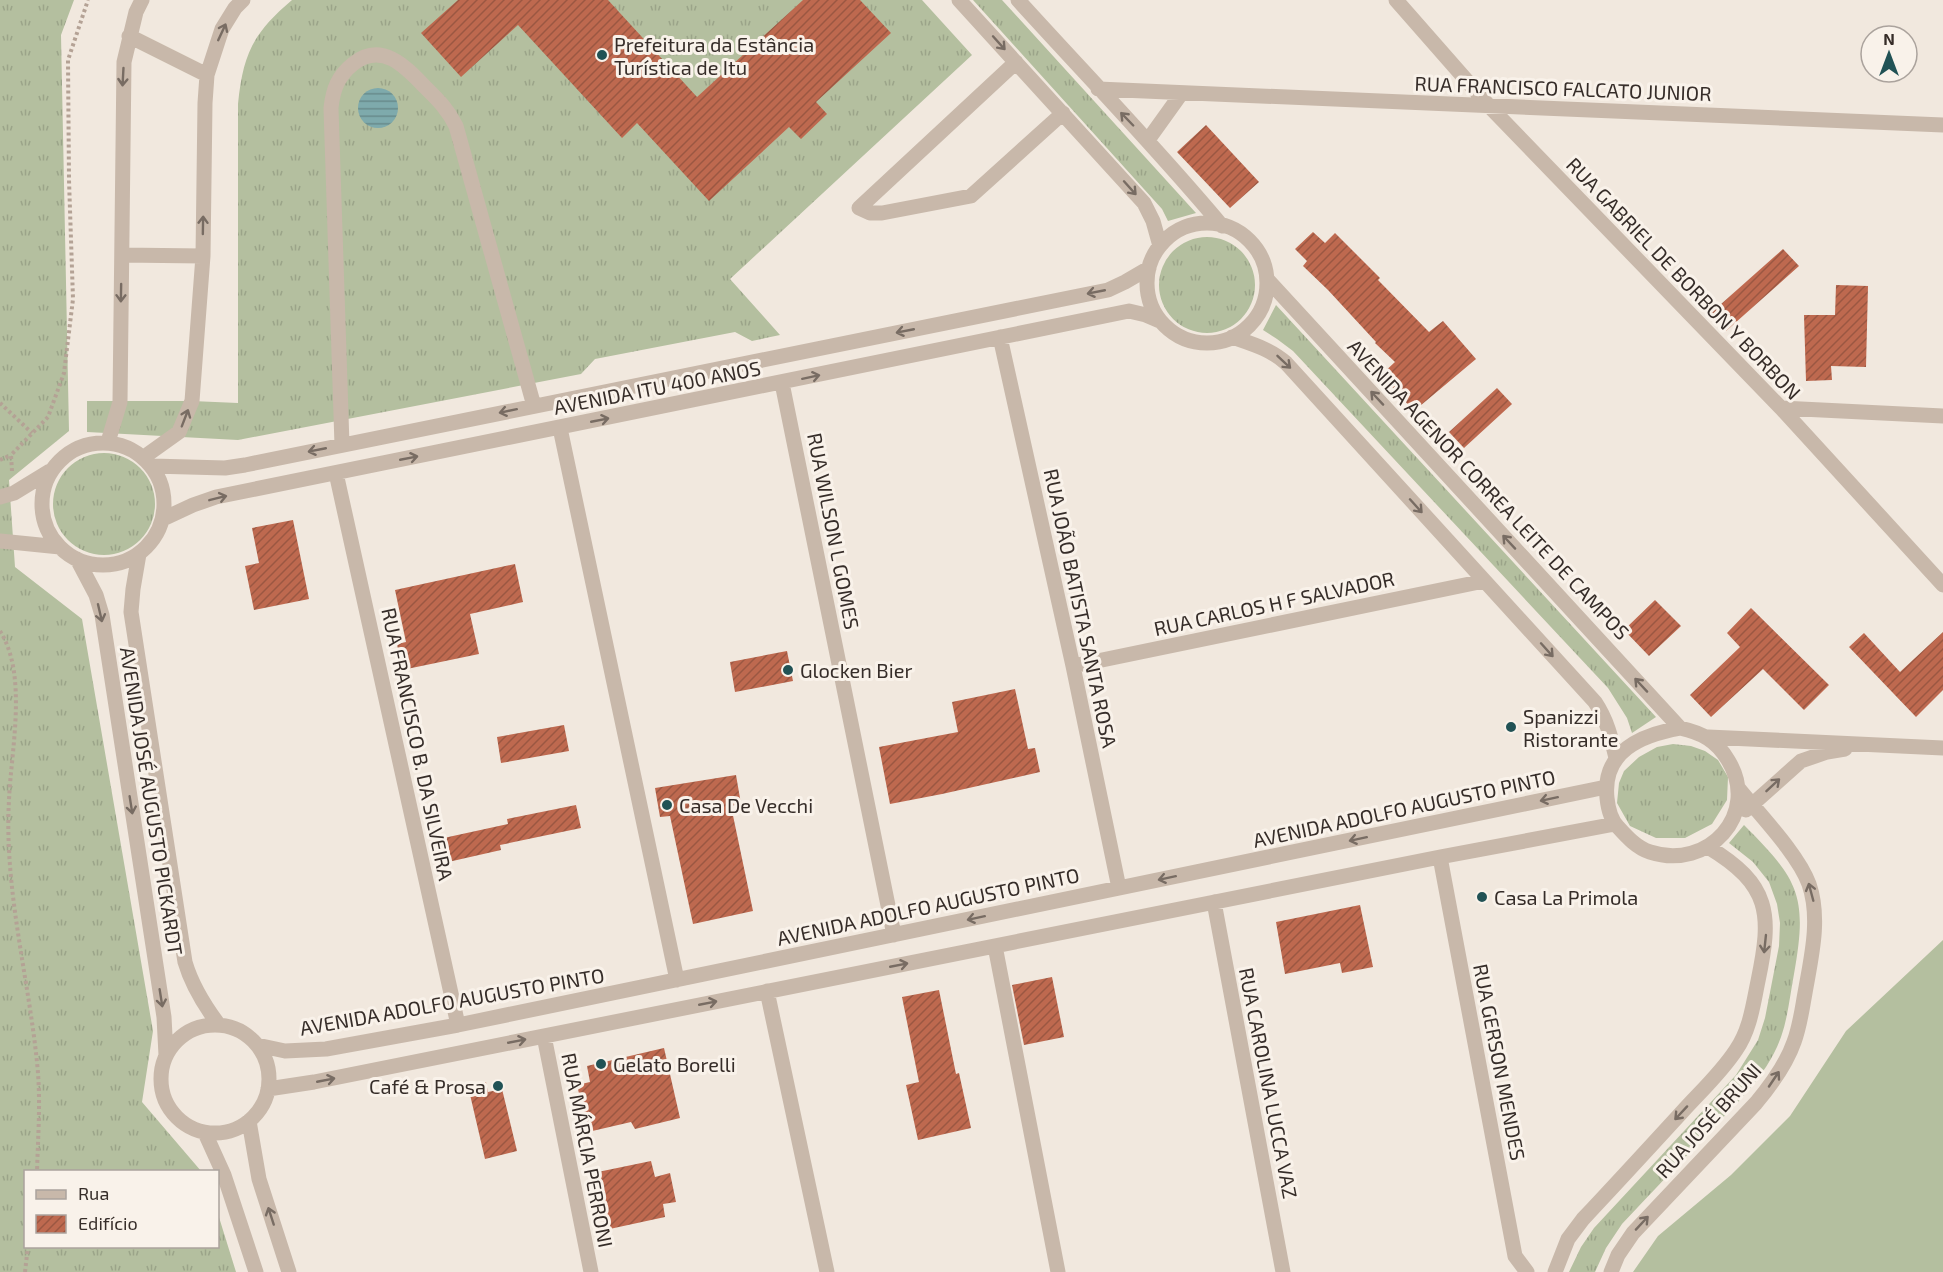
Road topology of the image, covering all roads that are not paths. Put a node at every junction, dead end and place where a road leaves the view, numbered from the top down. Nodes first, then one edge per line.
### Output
1 (142, 0) edge
2 (243, 0) edge
3 (959, 0) edge
4 (1018, 0) edge
5 (1396, 0) edge
6 (129, 36) junction
7 (1016, 62) junction
8 (207, 75) junction
9 (1098, 89) junction
10 (1181, 94) junction
11 (1489, 106) junction
12 (1062, 113) junction
13 (1943, 125) edge
14 (1148, 140) junction
15 (1222, 226) junction
16 (1160, 246) junction
17 (122, 255) junction
18 (203, 256) junction
19 (1149, 268) junction
20 (1267, 279) junction
21 (1160, 321) junction
22 (1000, 337) junction
23 (1232, 337) junction
24 (782, 383) junction
25 (534, 406) junction
26 (1781, 408) junction
27 (1943, 416) edge
28 (560, 428) junction
29 (108, 442) junction
30 (342, 445) junction
31 (148, 461) junction
32 (51, 471) junction
33 (336, 473) junction
34 (7, 495) edge
35 (163, 519) junction
36 (0, 540) edge
37 (60, 547) junction
38 (139, 554) junction
39 (77, 559) junction
40 (1484, 581) junction
41 (1943, 585) edge
42 (1073, 666) junction
43 (1680, 728) junction
44 (1708, 737) junction
45 (1877, 744) junction
46 (1943, 748) edge
47 (1616, 758) junction
48 (1606, 787) junction
49 (1739, 789) junction
50 (1752, 805) junction
51 (1615, 824) junction
52 (1731, 825) junction
53 (1708, 847) junction
54 (1440, 857) junction
55 (1119, 888) junction
56 (1214, 902) junction
57 (894, 935) junction
58 (996, 946) junction
59 (677, 980) junction
60 (767, 992) junction
61 (219, 1025) junction
62 (458, 1025) junction
63 (544, 1036) junction
64 (257, 1045) junction
65 (166, 1055) junction
66 (268, 1089) junction
67 (249, 1121) junction
68 (205, 1133) junction
69 (256, 1272) edge
70 (289, 1272) edge
71 (591, 1272) edge
72 (827, 1272) edge
73 (1058, 1272) edge
74 (1283, 1272) edge
75 (1527, 1272) edge
76 (1554, 1272) edge
77 (1611, 1272) edge

1 - 6 street
8 -> 2 street
3 -> 7 street
4 - 9 street
5 - 11 street, RUA GABRIEL DE BORBON Y BORBON
6 - 8 street
6 -> 17 street
7 - 12 street
7 - 12 street
18 -> 8 street
9 - 10 street, RUA FRANCISCO FALCATO JUNIOR
14 -> 9 street
10 - 11 street, RUA FRANCISCO FALCATO JUNIOR
10 - 14 street
11 - 13 street, RUA FRANCISCO FALCATO JUNIOR
11 - 26 street, RUA GABRIEL DE BORBON Y BORBON
12 -> 16 street
14 - 15 street
15 - 16 street
15 - 20 street
16 - 19 street
17 - 18 street
17 -> 29 street
31 -> 18 street
19 - 21 street
19 -> 25 street, AVENIDA ITU 400 ANOS
20 - 23 street
43 -> 20 street, AVENIDA AGENOR CORREA LEITE DE CAMPOS
21 - 22 street, AVENIDA ITU 400 ANOS
21 - 23 street
24 -> 22 street, AVENIDA ITU 400 ANOS
22 - 42 street, RUA JOÃO BATISTA SANTA ROSA
23 -> 40 street
28 -> 24 street, AVENIDA ITU 400 ANOS
24 - 57 street, RUA WILSON L GOMES
25 -> 30 street, AVENIDA ITU 400 ANOS
25 - 30 street
26 - 27 street
26 - 41 street, RUA GABRIEL DE BORBON Y BORBON
33 -> 28 street, AVENIDA ITU 400 ANOS
28 - 59 street
29 - 31 street
29 - 32 street
30 -> 31 street, AVENIDA ITU 400 ANOS
31 - 35 street
32 - 34 street
32 - 37 street
35 -> 33 street, AVENIDA ITU 400 ANOS
33 - 62 street, RUA FRANCISCO B. DA SILVEIRA
35 - 38 street
36 - 37 street
37 - 39 street
38 - 39 street
38 - 61 street, AVENIDA JOSÉ AUGUSTO PICKARDT
39 -> 65 street, AVENIDA JOSÉ AUGUSTO PICKARDT
40 - 42 street, RUA CARLOS H F SALVADOR
40 -> 47 street
42 - 55 street, RUA JOÃO BATISTA SANTA ROSA
43 - 44 street
43 - 47 street
44 - 45 street
44 - 49 street
45 - 46 street
50 -> 45 street
47 - 48 street
48 - 51 street
48 -> 55 street, AVENIDA ADOLFO AUGUSTO PINTO
49 - 50 street, RUA JOSÉ BRUNI
49 - 52 street
50 - 52 street
77 -> 50 street, RUA JOSÉ BRUNI
51 - 53 street
51 - 54 street
52 - 53 street
53 -> 76 street, RUA JOSÉ BRUNI
54 - 56 street
54 - 75 street, RUA GERSON MENDES
55 -> 57 street, AVENIDA ADOLFO AUGUSTO PINTO
56 - 58 street
56 - 74 street, RUA CAROLINA LUCCA VAZ
57 - 59 street, AVENIDA ADOLFO AUGUSTO PINTO
60 -> 58 street
58 - 73 street
59 - 62 street, AVENIDA ADOLFO AUGUSTO PINTO
63 -> 60 street
60 - 72 street
61 - 64 street
61 - 65 street
62 - 64 street, AVENIDA ADOLFO AUGUSTO PINTO
66 -> 63 street
63 - 71 street, RUA MÁRCIA PERRONI
64 - 66 street
65 - 68 street
66 - 67 street
67 - 68 street
70 -> 67 street
68 - 69 street

